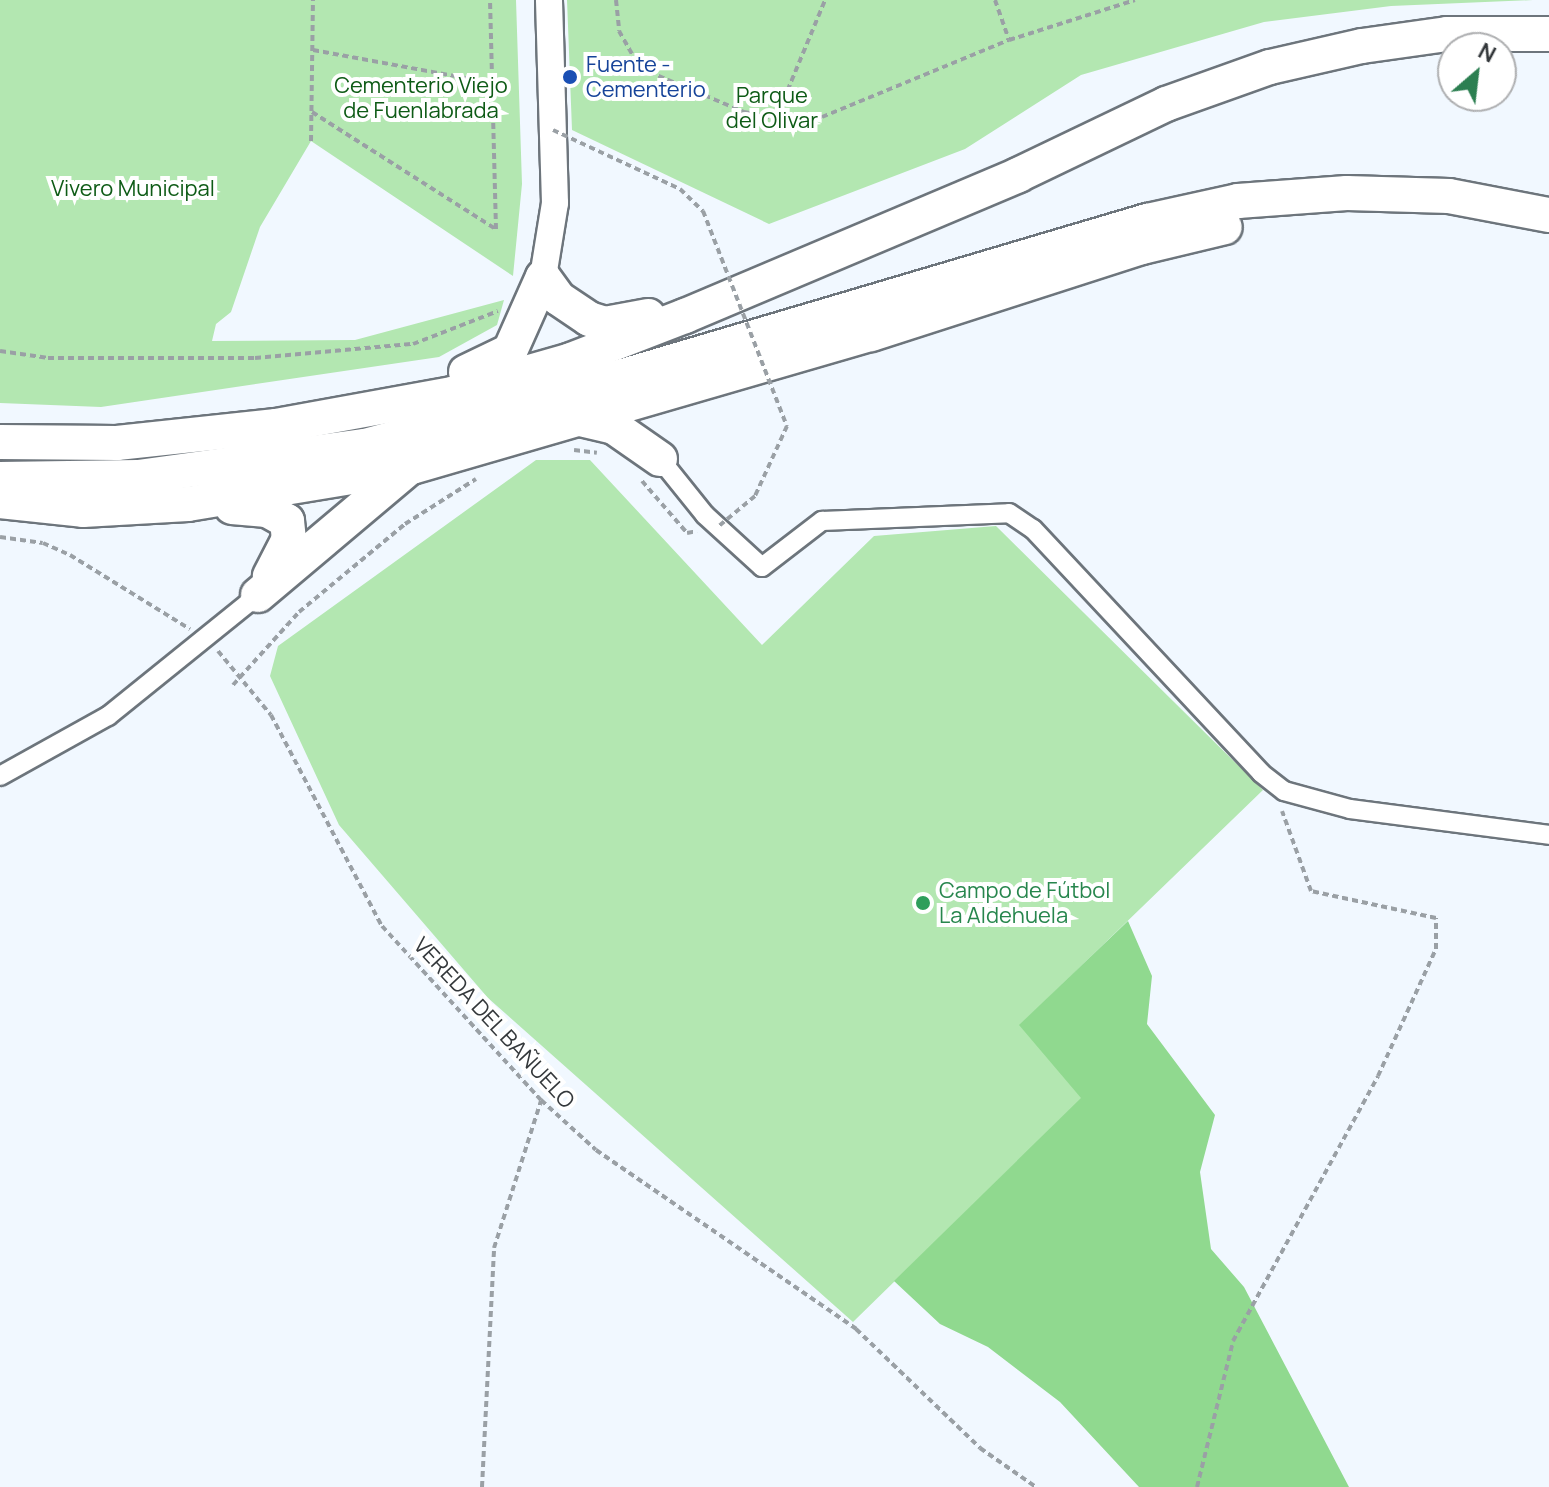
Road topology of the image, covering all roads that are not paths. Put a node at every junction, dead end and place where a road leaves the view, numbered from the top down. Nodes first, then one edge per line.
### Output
1 (549, 0) edge
2 (1549, 34) edge
3 (1362, 46) junction
4 (1437, 49) edge
5 (1517, 55) edge
6 (1549, 59) edge
7 (1540, 212) edge
8 (543, 277) junction
9 (724, 299) junction
10 (681, 390) junction
11 (357, 415) junction
12 (573, 434) junction
13 (0, 442) edge
14 (648, 465) junction
15 (412, 467) junction
16 (0, 479) edge
17 (0, 501) edge
18 (188, 504) junction
19 (258, 595) junction
20 (0, 776) edge
21 (1549, 835) edge

1 - 8 street
2 - 3 highway
3 - 4 highway
3 - 9 highway
5 - 6 highway
7 - 10 highway
7 - 16 highway
8 - 9 highway
8 - 11 highway
9 - 11 highway
10 - 12 highway
10 - 14 highway
11 - 13 highway
12 - 14 highway
12 - 15 highway
14 - 21 street
15 - 18 highway
15 - 19 highway
17 - 18 highway
18 - 19 highway
19 - 20 street

